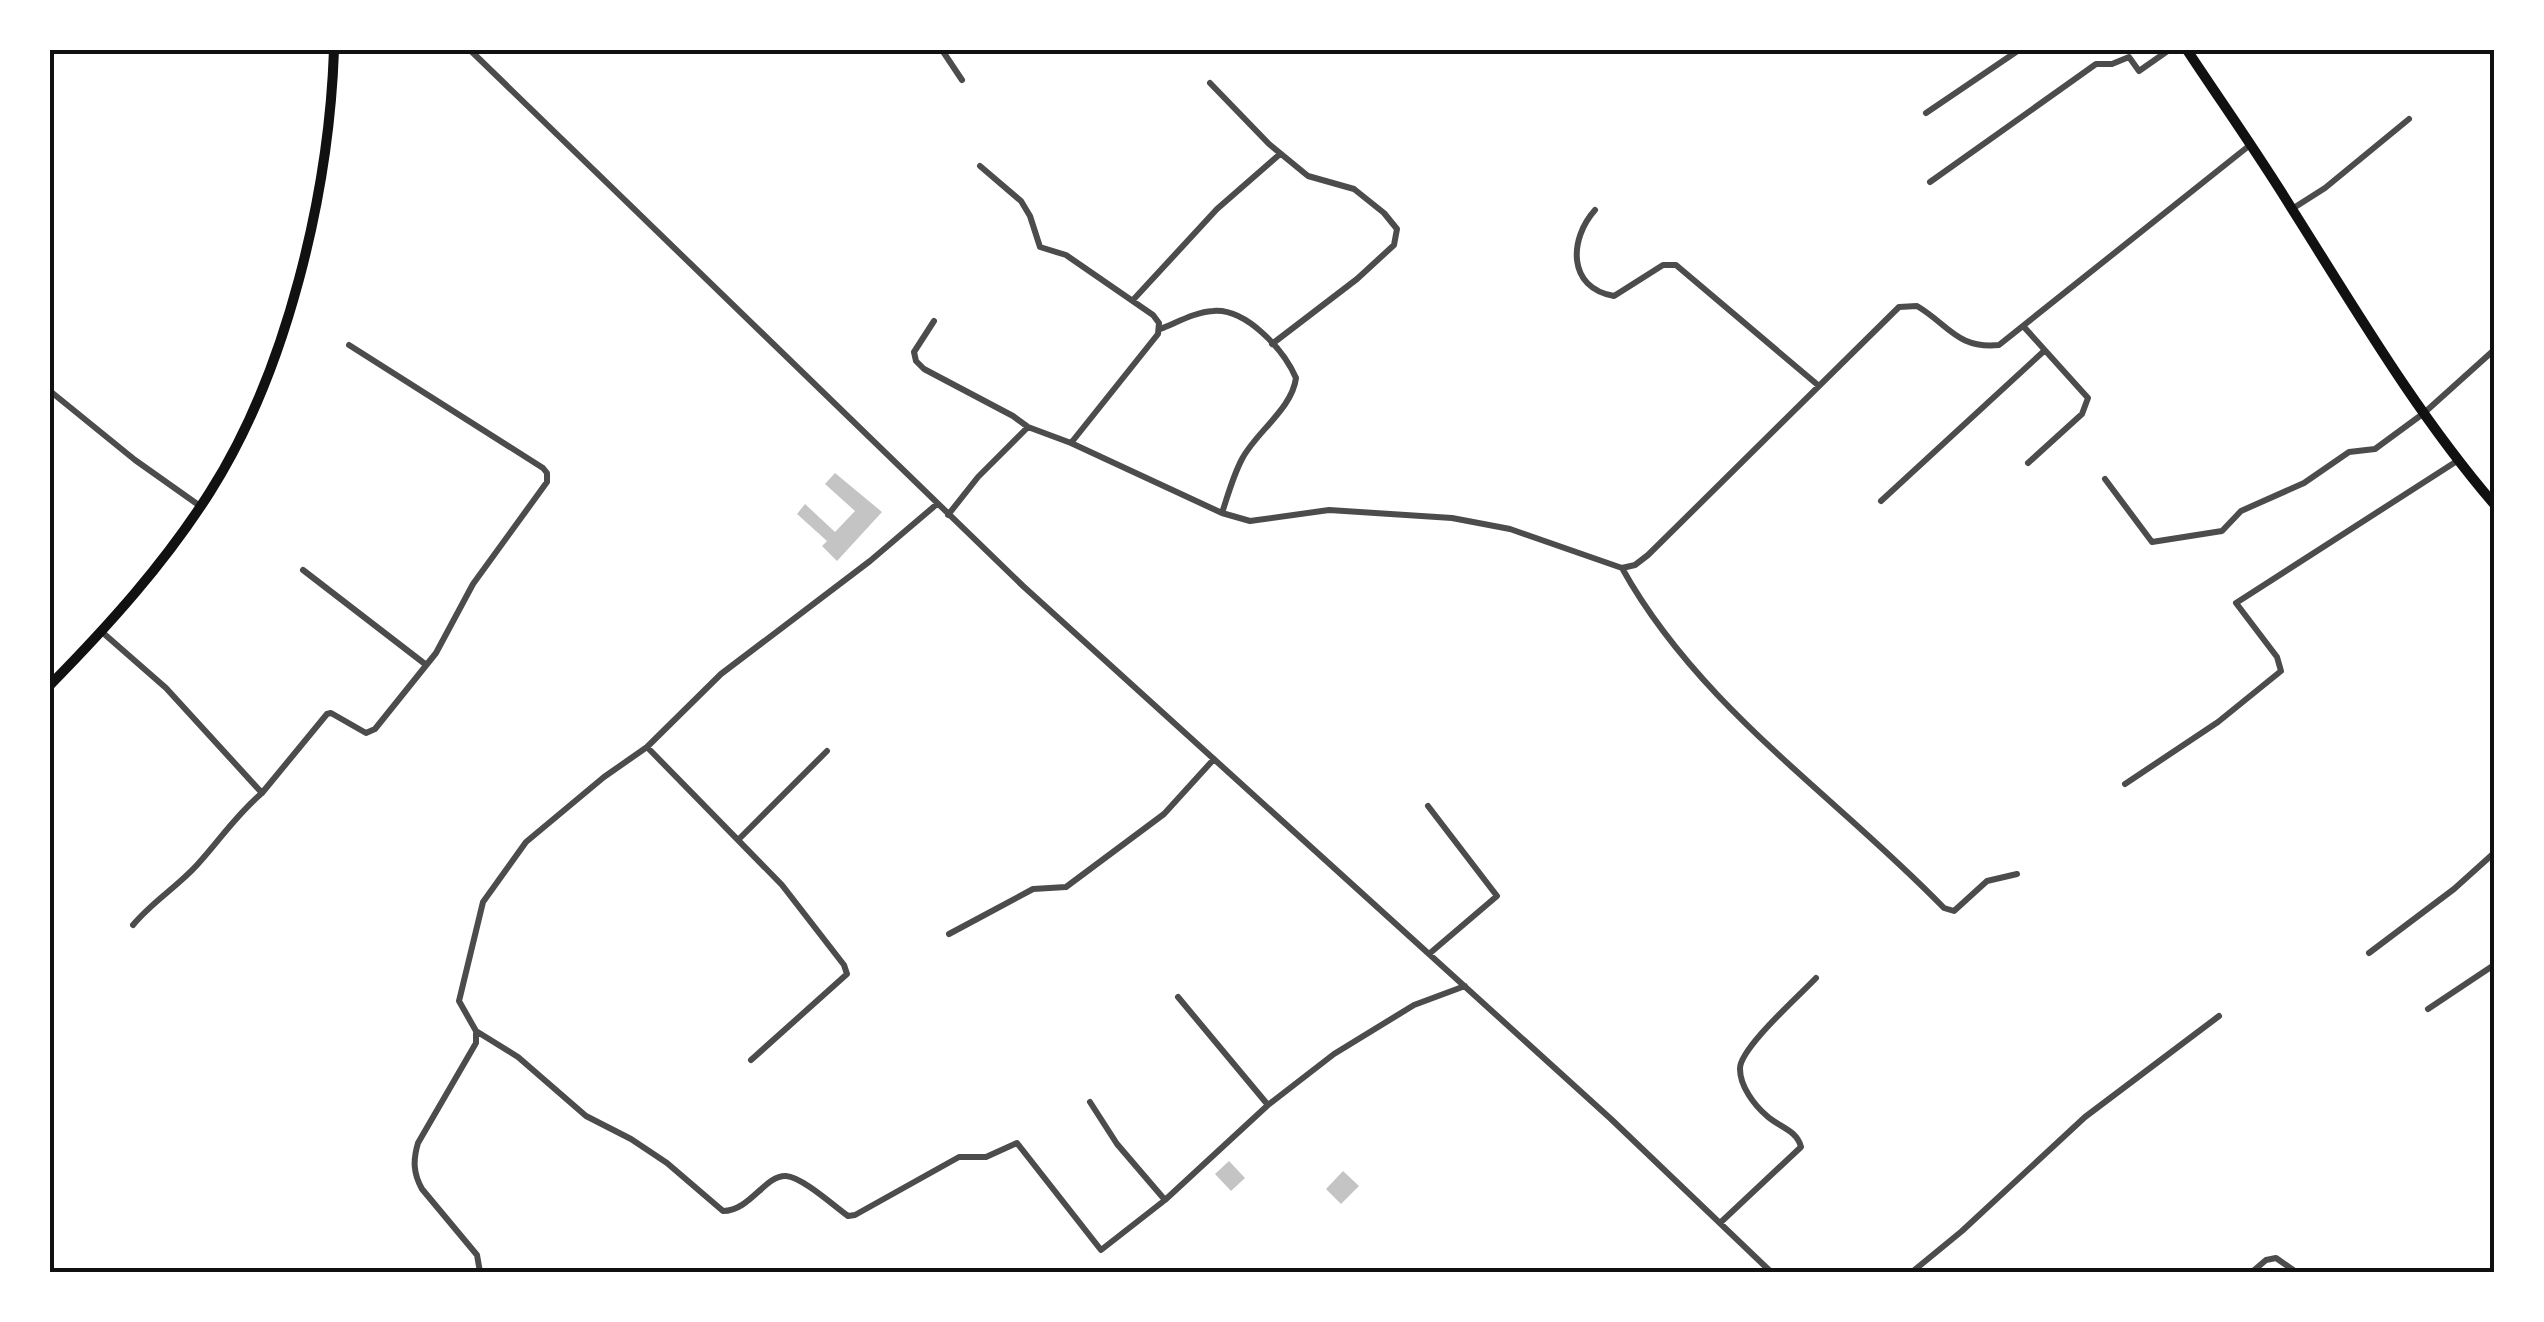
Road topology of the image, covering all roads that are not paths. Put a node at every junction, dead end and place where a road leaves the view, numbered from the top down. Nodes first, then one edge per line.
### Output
1 (334, 50) edge
2 (470, 50) edge
3 (942, 50) edge
4 (2019, 50) edge
5 (2169, 50) edge
6 (2187, 50) edge
7 (962, 80) dead end
8 (1210, 83) dead end
9 (1926, 113) dead end
10 (2408, 118) dead end
11 (2250, 145) junction
12 (1280, 154) junction
13 (980, 166) dead end
14 (1930, 182) dead end
15 (2292, 209) junction
16 (1595, 210) dead end
17 (1132, 300) junction
18 (934, 322) dead end
19 (2024, 328) junction
20 (1160, 329) junction
21 (349, 344) dead end
22 (1272, 344) junction
23 (2494, 350) edge
24 (2044, 351) junction
25 (1820, 386) junction
26 (50, 391) edge
27 (2424, 412) junction
28 (1028, 427) junction
29 (1070, 443) junction
30 (2458, 461) junction
31 (2028, 462) dead end
32 (2104, 479) dead end
33 (1881, 501) dead end
34 (937, 504) junction
35 (2494, 504) edge
36 (200, 507) junction
37 (1222, 513) junction
38 (948, 515) junction
39 (1622, 568) junction
40 (303, 570) dead end
41 (102, 632) junction
42 (425, 664) junction
43 (50, 685) edge
44 (647, 747) junction
45 (827, 751) dead end
46 (1214, 760) junction
47 (2125, 784) dead end
48 (262, 794) junction
49 (1428, 806) dead end
50 (738, 840) junction
51 (2494, 854) edge
52 (2018, 874) dead end
53 (133, 925) dead end
54 (949, 934) dead end
55 (2369, 952) dead end
56 (1430, 954) junction
57 (2494, 965) edge
58 (1816, 978) dead end
59 (1465, 986) junction
60 (1178, 998) dead end
61 (2428, 1008) dead end
62 (2219, 1016) dead end
63 (476, 1031) junction
64 (751, 1060) dead end
65 (1090, 1102) dead end
66 (1268, 1105) junction
67 (1165, 1200) junction
68 (1720, 1223) junction
69 (480, 1272) edge
70 (1771, 1272) edge
71 (1912, 1272) edge
72 (2252, 1272) edge
73 (2296, 1272) edge

1 - 36 main road
2 - 34 street
3 - 7 street
4 - 9 street
5 - 14 street
6 - 11 main road
8 - 12 street
10 - 15 street
11 - 15 main road
11 - 19 street
12 - 17 street
12 - 22 street
13 - 17 street
15 - 27 main road
16 - 25 street
17 - 20 street
18 - 28 street
19 - 24 street
19 - 25 street
20 - 22 street
20 - 29 street
21 - 42 street
22 - 37 street
23 - 27 street
24 - 31 street
24 - 33 street
25 - 39 street
26 - 36 street
27 - 30 main road
27 - 32 street
28 - 29 street
28 - 38 street
29 - 37 street
30 - 35 main road
30 - 47 street
34 - 38 street
34 - 44 street
36 - 41 main road
37 - 39 street
38 - 46 street
39 - 52 street
40 - 42 street
41 - 43 main road
41 - 48 street
42 - 48 street
44 - 50 street
44 - 63 street
45 - 50 street
46 - 54 street
46 - 56 street
48 - 53 street
49 - 56 street
50 - 64 street
51 - 55 street
56 - 59 street
57 - 61 street
58 - 68 street
59 - 66 street
59 - 68 street
60 - 66 street
62 - 71 street
63 - 67 street
63 - 69 street
65 - 67 street
66 - 67 street
68 - 70 street
72 - 73 street

